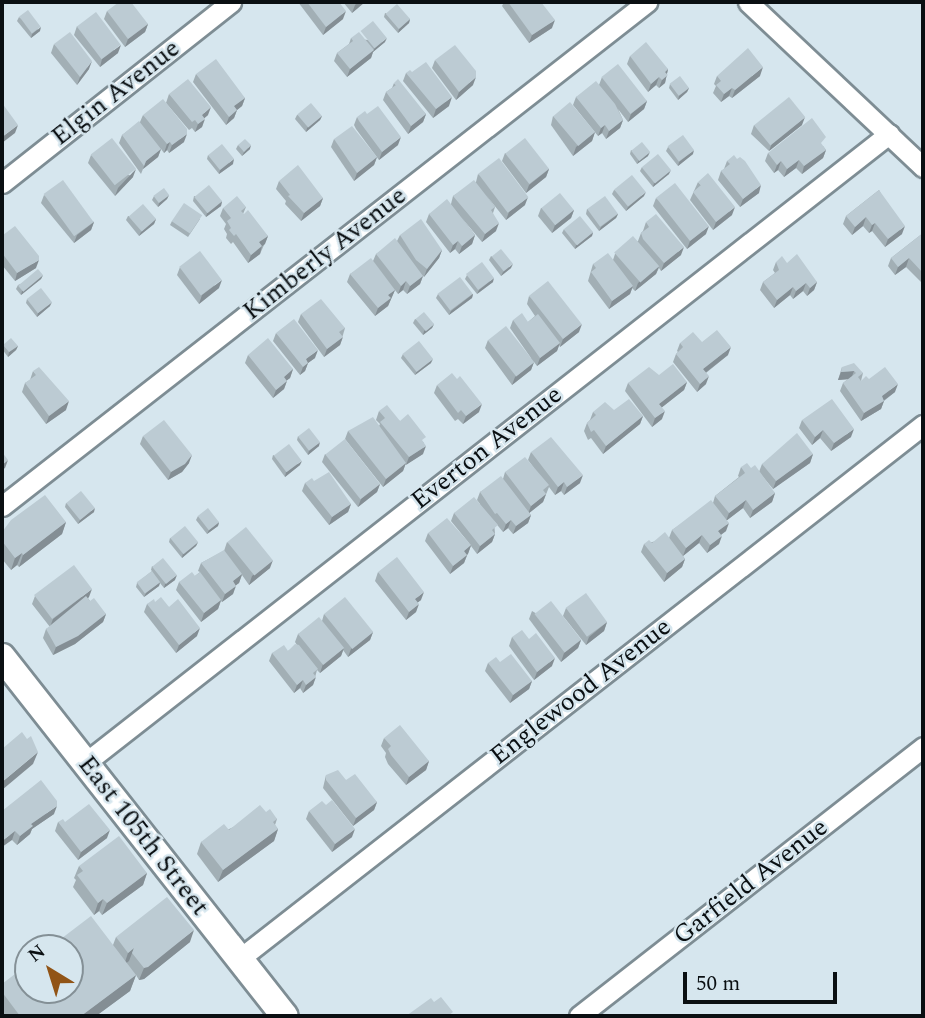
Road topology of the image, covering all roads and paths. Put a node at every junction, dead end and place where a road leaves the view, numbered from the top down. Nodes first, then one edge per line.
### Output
1 (231, 2) edge
2 (648, 2) edge
3 (748, 2) edge
4 (888, 134) junction
5 (923, 167) edge
6 (2, 183) edge
7 (923, 425) edge
8 (2, 506) edge
9 (2, 657) edge
10 (923, 747) edge
11 (85, 763) junction
12 (239, 959) junction
13 (284, 1016) edge
14 (579, 1016) edge

1 - 6 street, Elgin Avenue
2 - 8 street, Kimberly Avenue
3 - 4 street
4 - 5 street
4 - 11 street, Everton Avenue
7 - 12 street, Englewood Avenue
9 - 11 main road, East 105th Street
10 - 14 street, Garfield Avenue
11 - 12 main road, East 105th Street
12 - 13 main road, East 105th Street

